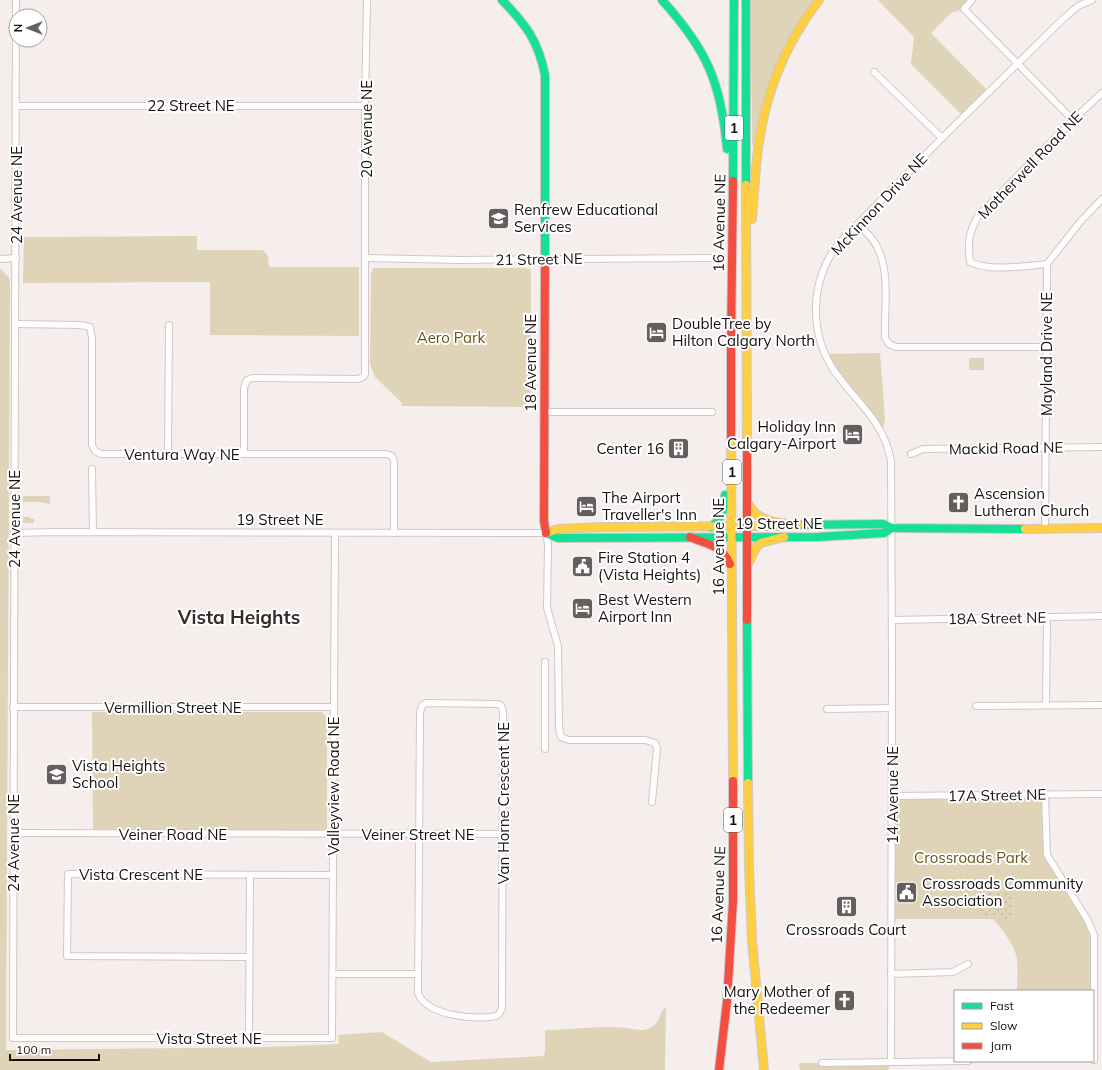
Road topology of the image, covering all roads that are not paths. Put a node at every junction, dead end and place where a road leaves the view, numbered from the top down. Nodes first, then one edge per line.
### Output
1 (16, 0) edge
2 (367, 0) edge
3 (502, 0) edge
4 (662, 0) edge
5 (734, 0) edge
6 (746, 0) edge
7 (819, 0) edge
8 (972, 0) edge
9 (1092, 0) edge
10 (1018, 64) junction
11 (874, 72) dead end
12 (1102, 93) edge
13 (16, 106) junction
14 (365, 106) junction
15 (1073, 120) junction
16 (942, 138) junction
17 (1102, 199) edge
18 (733, 205) junction
19 (858, 224) junction
20 (746, 255) junction
21 (16, 258) junction
22 (366, 258) junction
23 (545, 258) junction
24 (712, 258) dead end
25 (0, 259) edge
26 (1046, 264) junction
27 (15, 324) junction
28 (169, 325) dead end
29 (1046, 347) junction
30 (544, 412) junction
31 (712, 412) dead end
32 (732, 417) junction
33 (1102, 447) edge
34 (1046, 448) junction
35 (168, 454) junction
36 (244, 454) junction
37 (911, 454) dead end
38 (92, 469) dead end
39 (747, 503) junction
40 (798, 525) junction
41 (711, 526) junction
42 (732, 527) junction
43 (747, 527) junction
44 (892, 528) junction
45 (1102, 528) edge
46 (1045, 529) junction
47 (93, 532) junction
48 (14, 533) junction
49 (335, 533) junction
50 (394, 533) junction
51 (546, 533) junction
52 (690, 537) junction
53 (732, 537) junction
54 (747, 537) junction
55 (784, 537) junction
56 (747, 566) junction
57 (732, 570) junction
58 (1102, 616) edge
59 (1046, 617) junction
60 (892, 620) junction
61 (545, 662) dead end
62 (1046, 705) junction
63 (1102, 705) edge
64 (976, 706) dead end
65 (13, 707) junction
66 (334, 707) junction
67 (827, 708) dead end
68 (892, 708) junction
69 (545, 749) dead end
70 (1102, 794) edge
71 (1045, 795) junction
72 (892, 796) junction
73 (652, 802) dead end
74 (13, 833) junction
75 (333, 833) junction
76 (419, 834) junction
77 (502, 834) junction
78 (250, 875) junction
79 (332, 875) junction
80 (249, 957) junction
81 (968, 964) dead end
82 (332, 974) junction
83 (418, 974) junction
84 (891, 974) junction
85 (13, 1038) joint
86 (332, 1038) joint
87 (249, 1039) junction
88 (1094, 1060) edge
89 (1102, 1060) edge
90 (954, 1061) edge
91 (891, 1062) junction
92 (822, 1063) dead end
93 (719, 1070) edge
94 (764, 1070) edge

1 - 13 street, 24 Avenue NE
2 - 14 street, 20 Avenue NE
3 - 23 main road, 18 Avenue NE
4 - 18 main road
5 - 18 main road, 16 Avenue NE / 1
6 - 20 main road, 16 Avenue NE / 1
7 - 20 main road
8 - 10 street
9 - 10 street, McKinnon Drive NE
10 - 15 street
10 - 16 street, McKinnon Drive NE
11 - 16 street
12 - 15 street, Motherwell Road NE
13 - 14 street, 22 Street NE
13 - 21 street, 24 Avenue NE
14 - 22 street, 20 Avenue NE
15 - 26 street, Motherwell Road NE
16 - 19 street, McKinnon Drive NE
17 - 26 street
18 - 32 main road, 16 Avenue NE / 1
19 - 29 street
19 - 44 street, McKinnon Drive NE
20 - 39 main road, 16 Avenue NE / 1
21 - 25 street
21 - 27 street, 24 Avenue NE
22 - 23 street, 21 Street NE
22 - 36 street, 20 Avenue NE
23 - 24 street, 21 Street NE
23 - 30 main road, 18 Avenue NE
26 - 29 street, Mayland Drive NE
27 - 35 street, Ventura Way NE
27 - 48 street, 24 Avenue NE
28 - 35 street
29 - 34 street, Mayland Drive NE
30 - 31 street
30 - 51 main road, 18 Avenue NE
32 - 41 main road
32 - 42 main road, 16 Avenue NE / 1
33 - 34 street, Mackid Road NE
34 - 37 street, Mackid Road NE
34 - 46 street, Mayland Drive NE
35 - 36 street, Ventura Way NE
36 - 50 street, Ventura Way NE
38 - 47 street
39 - 40 main road
39 - 43 main road, 16 Avenue NE / 1
40 - 43 main road, 19 Street NE
40 - 44 main road, 19 Street NE
41 - 42 main road, 19 Street NE
41 - 51 main road, 19 Street NE
42 - 43 main road, 19 Street NE
42 - 53 main road, 16 Avenue NE / 1
43 - 54 main road, 16 Avenue NE / 1
44 - 46 main road, 19 Street NE
44 - 55 main road, 19 Street NE
44 - 60 street, 14 Avenue NE
45 - 46 main road, 19 Street NE
47 - 48 street, 19 Street NE
47 - 49 street, 19 Street NE
48 - 65 street, 24 Avenue NE
49 - 50 street, 19 Street NE
49 - 66 street, Valleyview Road NE
50 - 51 street, 19 Street NE
51 - 52 main road, 19 Street NE
51 - 73 street, 18 Avenue NE
52 - 53 main road, 19 Street NE
52 - 57 main road
53 - 54 main road, 19 Street NE
53 - 57 main road, 16 Avenue NE / 1
54 - 55 main road, 19 Street NE
54 - 56 main road, 16 Avenue NE / 1
55 - 56 main road
56 - 94 main road, 16 Avenue NE / 1
57 - 93 main road, 16 Avenue NE / 1
58 - 59 street, 18A Street NE
59 - 60 street, 18A Street NE
59 - 62 street
60 - 68 street, 14 Avenue NE
61 - 69 street
62 - 63 street
62 - 64 street
65 - 66 street, Vermillion Street NE
65 - 74 street, 24 Avenue NE
66 - 75 street, Valleyview Road NE
67 - 68 street
68 - 72 street, 14 Avenue NE
70 - 71 street, 17A Street NE
71 - 72 street, 17A Street NE
71 - 88 street
72 - 84 street, 14 Avenue NE
74 - 75 street, Veiner Road NE
74 - 85 street, 24 Avenue NE
75 - 76 street, Veiner Street NE
75 - 79 street, Valleyview Road NE
76 - 77 street, Veiner Street NE
76 - 77 street, Van Horne Crescent NE
76 - 83 street, Van Horne Crescent NE
77 - 83 street, Van Horne Crescent NE
78 - 79 street, Vista Crescent NE
78 - 80 street
78 - 80 street, Vista Crescent NE
79 - 82 street, Valleyview Road NE
80 - 87 street
81 - 84 street
82 - 83 street
82 - 86 street, Valleyview Road NE
84 - 91 street, 14 Avenue NE
85 - 87 street, Vista Street NE
86 - 87 street, Vista Street NE
88 - 89 street
90 - 91 street
91 - 92 street

